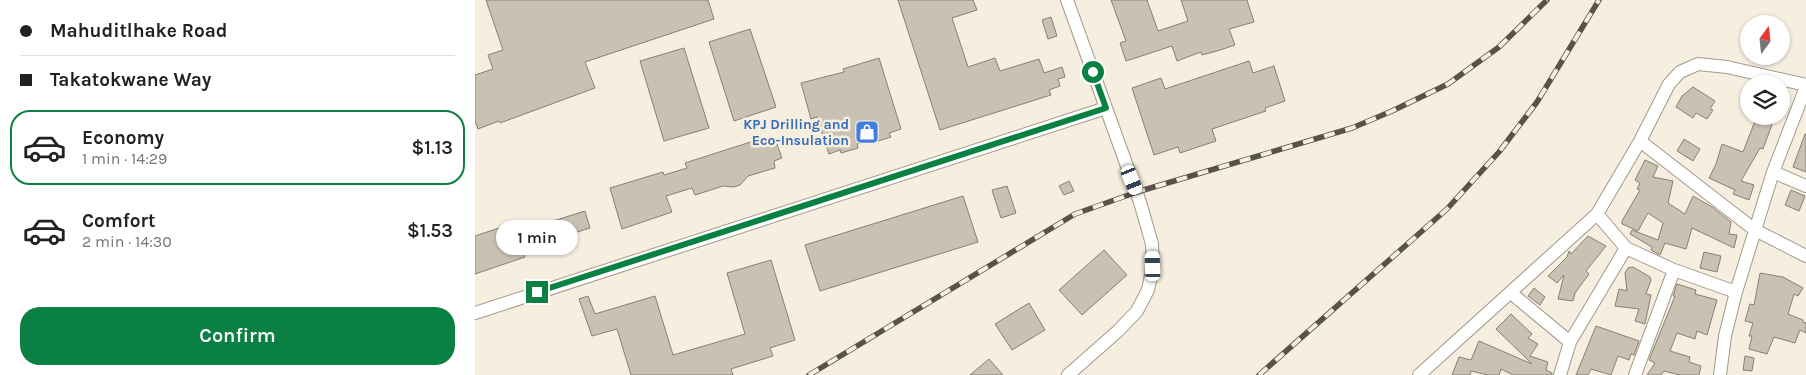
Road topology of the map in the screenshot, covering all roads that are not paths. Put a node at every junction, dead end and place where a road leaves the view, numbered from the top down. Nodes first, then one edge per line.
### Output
1 (1067, 0) edge
2 (1806, 86) edge
3 (1106, 108) junction
4 (1641, 140) junction
5 (1773, 172) junction
6 (1806, 186) edge
7 (1597, 214) junction
8 (1755, 230) junction
9 (1626, 248) junction
10 (1806, 256) edge
11 (1674, 270) junction
12 (1736, 292) junction
13 (1511, 293) junction
14 (475, 313) edge
15 (1570, 342) junction
16 (1422, 374) edge
17 (1068, 375) edge
18 (1560, 375) edge
19 (1635, 375) edge
20 (1720, 375) edge

1 - 3 street
2 - 4 street
2 - 5 street
3 - 14 street
3 - 17 street
4 - 7 street
4 - 8 street
5 - 6 street
5 - 8 street
7 - 9 street
7 - 13 street
8 - 10 street
8 - 12 street
9 - 11 street
9 - 15 street
11 - 12 street
11 - 19 street
12 - 20 street
13 - 15 street
13 - 16 street
15 - 18 street

